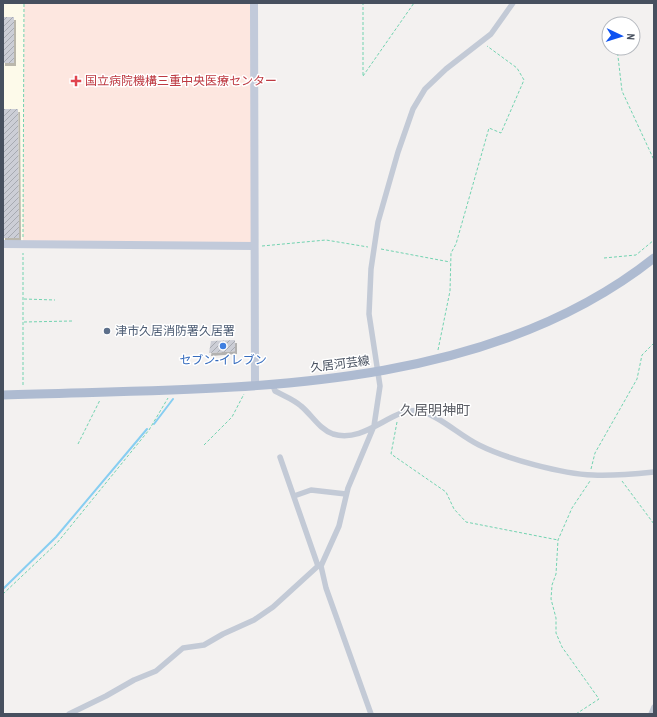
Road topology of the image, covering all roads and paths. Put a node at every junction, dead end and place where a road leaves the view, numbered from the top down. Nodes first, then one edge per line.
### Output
1 (24, 3) edge
2 (254, 3) edge
3 (363, 3) edge
4 (414, 3) edge
5 (513, 3) edge
6 (482, 42) junction
7 (618, 56) edge
8 (654, 160) edge
9 (654, 240) edge
10 (3, 244) edge
11 (23, 244) junction
12 (254, 246) junction
13 (374, 248) junction
14 (604, 258) dead end
15 (654, 258) edge
16 (451, 262) junction
17 (24, 299) junction
18 (55, 300) dead end
19 (72, 321) dead end
20 (24, 322) junction
21 (654, 343) edge
22 (435, 360) junction
23 (377, 372) junction
24 (272, 383) junction
25 (251, 385) junction
26 (173, 390) junction
27 (103, 392) junction
28 (22, 394) junction
29 (3, 395) edge
30 (398, 415) junction
31 (374, 426) junction
32 (78, 444) dead end
33 (204, 445) dead end
34 (280, 457) dead end
35 (654, 472) edge
36 (591, 475) junction
37 (618, 475) junction
38 (346, 494) junction
39 (294, 496) junction
40 (654, 524) edge
41 (558, 540) junction
42 (320, 566) junction
43 (3, 594) edge
44 (654, 707) edge
45 (69, 714) edge
46 (371, 714) edge
47 (576, 714) edge
48 (651, 714) edge

1 - 11 path
2 - 12 street
3 - 4 path
5 - 6 street
6 - 13 street
6 - 16 path
7 - 8 path
9 - 14 path
10 - 11 street
11 - 12 street
11 - 17 path
12 - 13 path
12 - 25 street
13 - 16 path
13 - 23 street
15 - 22 main road, 久居河芸線
16 - 22 path
17 - 18 path
17 - 20 path
19 - 20 path
20 - 28 path
21 - 36 path
22 - 23 main road, 久居河芸線
23 - 24 main road, 久居河芸線
23 - 31 street
24 - 25 main road, 久居河芸線
24 - 31 street
25 - 26 main road, 久居河芸線
25 - 33 path
26 - 27 main road, 久居河芸線
26 - 43 path
27 - 28 main road, 久居河芸線
27 - 32 path
28 - 29 main road, 久居河芸線
30 - 31 street
30 - 36 street
30 - 41 path
31 - 38 street
34 - 39 street
35 - 37 street
36 - 37 street
36 - 41 path
37 - 40 path
38 - 39 street
38 - 42 street
39 - 42 street
41 - 47 path
42 - 45 street
42 - 46 street
44 - 48 street

